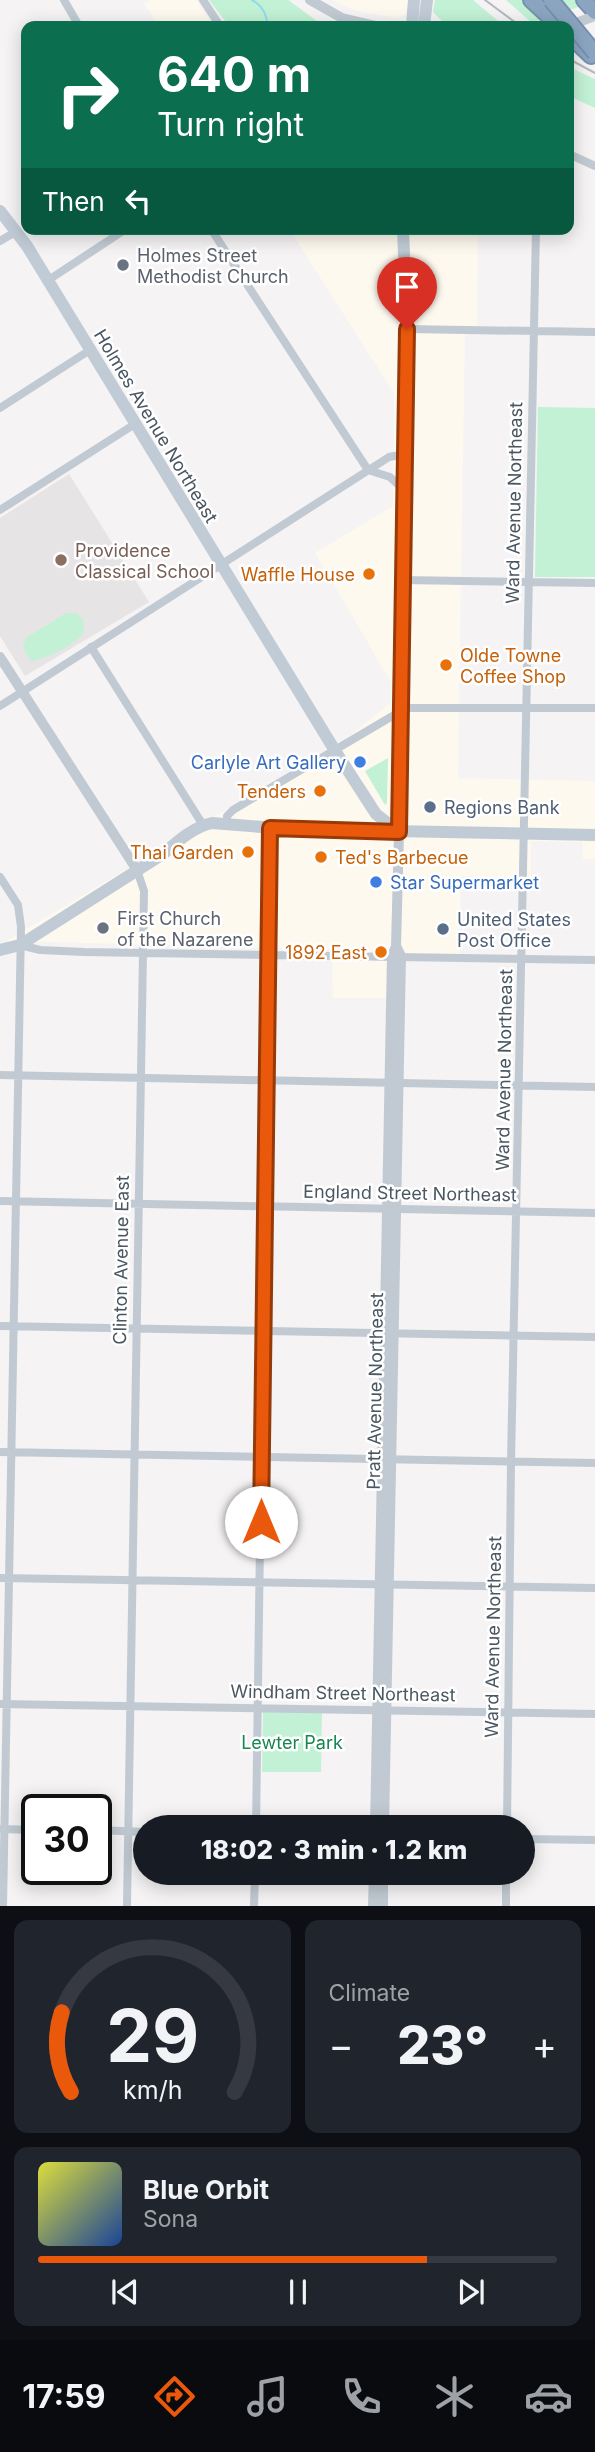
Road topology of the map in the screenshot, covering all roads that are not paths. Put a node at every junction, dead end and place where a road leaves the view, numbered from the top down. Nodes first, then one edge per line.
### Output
1 (64, 0) edge
2 (203, 0) edge
3 (310, 0) edge
4 (414, 0) edge
5 (427, 0) edge
6 (531, 0) edge
7 (551, 0) edge
8 (584, 0) edge
9 (595, 14) edge
10 (76, 21) edge
11 (217, 21) edge
12 (355, 21) edge
13 (412, 21) edge
14 (425, 21) edge
15 (554, 21) edge
16 (568, 21) edge
17 (574, 23) edge
18 (574, 28) edge
19 (574, 40) edge
20 (595, 53) edge
21 (595, 60) edge
22 (574, 156) edge
23 (595, 166) edge
24 (0, 211) edge
25 (17, 231) junction
26 (117, 235) edge
27 (215, 235) edge
28 (403, 235) edge
29 (409, 235) edge
30 (536, 235) edge
31 (0, 242) edge
32 (406, 275) junction
33 (47, 281) junction
34 (407, 329) junction
35 (535, 331) junction
36 (595, 332) edge
37 (90, 350) junction
38 (0, 408) edge
39 (135, 424) junction
40 (405, 454) junction
41 (368, 470) junction
42 (404, 490) junction
43 (0, 510) edge
44 (221, 565) junction
45 (403, 580) junction
46 (528, 582) junction
47 (595, 583) edge
48 (91, 647) junction
49 (0, 657) edge
50 (22, 690) junction
51 (0, 706) edge
52 (525, 708) junction
53 (595, 708) edge
54 (401, 710) junction
55 (334, 749) junction
56 (227, 823) junction
57 (203, 825) junction
58 (270, 828) junction
59 (399, 832) junction
60 (524, 834) junction
61 (595, 835) edge
62 (163, 854) junction
63 (137, 870) junction
64 (0, 877) edge
65 (20, 945) junction
66 (0, 950) edge
67 (143, 953) junction
68 (396, 953) junction
69 (267, 955) junction
70 (522, 959) junction
71 (595, 960) edge
72 (0, 1075) edge
73 (18, 1075) junction
74 (141, 1078) junction
75 (266, 1079) junction
76 (394, 1082) junction
77 (520, 1084) junction
78 (595, 1087) edge
79 (0, 1200) edge
80 (15, 1200) junction
81 (139, 1203) junction
82 (264, 1206) junction
83 (392, 1209) junction
84 (517, 1211) junction
85 (595, 1213) edge
86 (0, 1326) edge
87 (14, 1327) junction
88 (138, 1328) junction
89 (262, 1331) junction
90 (389, 1333) junction
91 (514, 1335) junction
92 (595, 1337) edge
93 (0, 1452) edge
94 (11, 1452) junction
95 (135, 1454) junction
96 (261, 1457) junction
97 (387, 1458) junction
98 (511, 1462) junction
99 (595, 1464) edge
100 (4, 1578) edge
101 (134, 1580) junction
102 (260, 1583) junction
103 (384, 1584) junction
104 (510, 1586) junction
105 (595, 1588) edge
106 (3, 1704) edge
107 (131, 1704) junction
108 (258, 1707) junction
109 (381, 1711) junction
110 (508, 1711) junction
111 (595, 1714) edge
112 (256, 1815) edge
113 (376, 1815) edge
114 (384, 1815) edge
115 (507, 1815) edge
116 (2, 1829) edge
117 (21, 1830) edge
118 (112, 1830) edge
119 (129, 1831) junction
120 (133, 1831) edge
121 (535, 1839) edge
122 (595, 1840) edge
123 (255, 1885) edge
124 (374, 1885) edge
125 (383, 1885) edge
126 (506, 1885) edge
127 (3, 1906) edge
128 (127, 1906) edge
129 (254, 1906) edge
130 (373, 1906) edge
131 (383, 1906) edge
132 (506, 1906) edge

1 - 10 street
2 - 11 street
3 - 12 street
4 - 13 main road
5 - 14 main road
6 - 15 highway
7 - 16 highway, bridge
8 - 9 highway
9 - 17 street
18 - 20 highway, bridge
19 - 21 highway
22 - 23 street
24 - 25 main road, Holmes Avenue Northeast
25 - 31 street
25 - 33 main road, Holmes Avenue Northeast
26 - 33 street
27 - 41 street
28 - 32 main road, Pratt Avenue Northeast
29 - 32 main road, Pratt Avenue Northeast
30 - 35 street, Ward Avenue Northeast
32 - 34 main road, Pratt Avenue Northeast
33 - 37 main road, Holmes Avenue Northeast
34 - 35 street
34 - 40 main road, Pratt Avenue Northeast
35 - 36 street
35 - 46 street, Ward Avenue Northeast
37 - 38 street
37 - 39 main road, Holmes Avenue Northeast
39 - 43 street
39 - 44 main road, Holmes Avenue Northeast
40 - 41 street
40 - 42 main road, Pratt Avenue Northeast
41 - 42 street
41 - 44 street
42 - 45 main road, Pratt Avenue Northeast
44 - 48 street
44 - 55 main road, Holmes Avenue Northeast
45 - 46 street
45 - 54 main road, Pratt Avenue Northeast
46 - 47 street
46 - 52 street, Ward Avenue Northeast
48 - 50 street
48 - 57 street
49 - 50 street, Clinton Avenue East
50 - 51 street
50 - 63 street, Clinton Avenue East
52 - 53 street
52 - 54 street
52 - 60 street, Ward Avenue Northeast
54 - 55 street
54 - 59 main road, Pratt Avenue Northeast
55 - 56 street
55 - 59 main road, Holmes Avenue Northeast
56 - 57 main road
56 - 58 main road
57 - 62 main road
58 - 59 main road
58 - 62 main road
58 - 69 street
59 - 60 main road
59 - 68 street, Pratt Avenue Northeast
60 - 61 main road
60 - 70 street, Ward Avenue Northeast
62 - 63 main road
63 - 65 main road
63 - 67 street, Clinton Avenue East
64 - 65 street
65 - 66 main road
65 - 67 street
65 - 73 street
67 - 69 street
67 - 74 street, Clinton Avenue East
68 - 69 street
68 - 70 street
68 - 76 street, Pratt Avenue Northeast
69 - 75 street
70 - 71 street
70 - 77 street, Ward Avenue Northeast
72 - 73 street
73 - 74 street
73 - 80 street
74 - 75 street
74 - 81 street, Clinton Avenue East
75 - 76 street
75 - 82 street
76 - 77 street
76 - 83 street, Pratt Avenue Northeast
77 - 78 street
77 - 84 street, Ward Avenue Northeast
79 - 80 street, England Street Northeast
80 - 81 street, England Street Northeast
80 - 87 street
81 - 82 street, England Street Northeast
81 - 88 street, Clinton Avenue East
82 - 83 street, England Street Northeast
82 - 89 street
83 - 84 street, England Street Northeast
83 - 90 street, Pratt Avenue Northeast
84 - 85 street, England Street Northeast
84 - 91 street, Ward Avenue Northeast
86 - 87 street
87 - 88 street
87 - 94 street
88 - 89 street
88 - 95 street, Clinton Avenue East
89 - 90 street
89 - 96 street
90 - 91 street
90 - 97 street, Pratt Avenue Northeast
91 - 92 street
91 - 98 street, Ward Avenue Northeast
93 - 94 street
94 - 95 street
94 - 100 street
95 - 96 street
95 - 101 street, Clinton Avenue East
96 - 97 street
96 - 102 street
97 - 98 street
97 - 103 street, Pratt Avenue Northeast
98 - 99 street
98 - 104 street, Ward Avenue Northeast
100 - 101 street
100 - 106 street
101 - 102 street
101 - 107 street, Clinton Avenue East
102 - 103 street
102 - 108 street
103 - 104 street
103 - 109 street, Pratt Avenue Northeast
104 - 105 street
104 - 110 street, Ward Avenue Northeast
106 - 107 street, Windham Street Northeast
106 - 116 street
107 - 108 street, Windham Street Northeast
107 - 119 street, Clinton Avenue East
108 - 109 street, Windham Street Northeast
108 - 112 street
109 - 110 street, Windham Street Northeast
109 - 113 street, Pratt Avenue Northeast
109 - 114 street, Pratt Avenue Northeast
110 - 111 street, Windham Street Northeast
110 - 115 street, Ward Avenue Northeast
116 - 117 street
116 - 127 street
118 - 119 street
119 - 120 street
119 - 128 street, Clinton Avenue East
121 - 122 street
123 - 129 street
124 - 130 street
125 - 131 street
126 - 132 street

